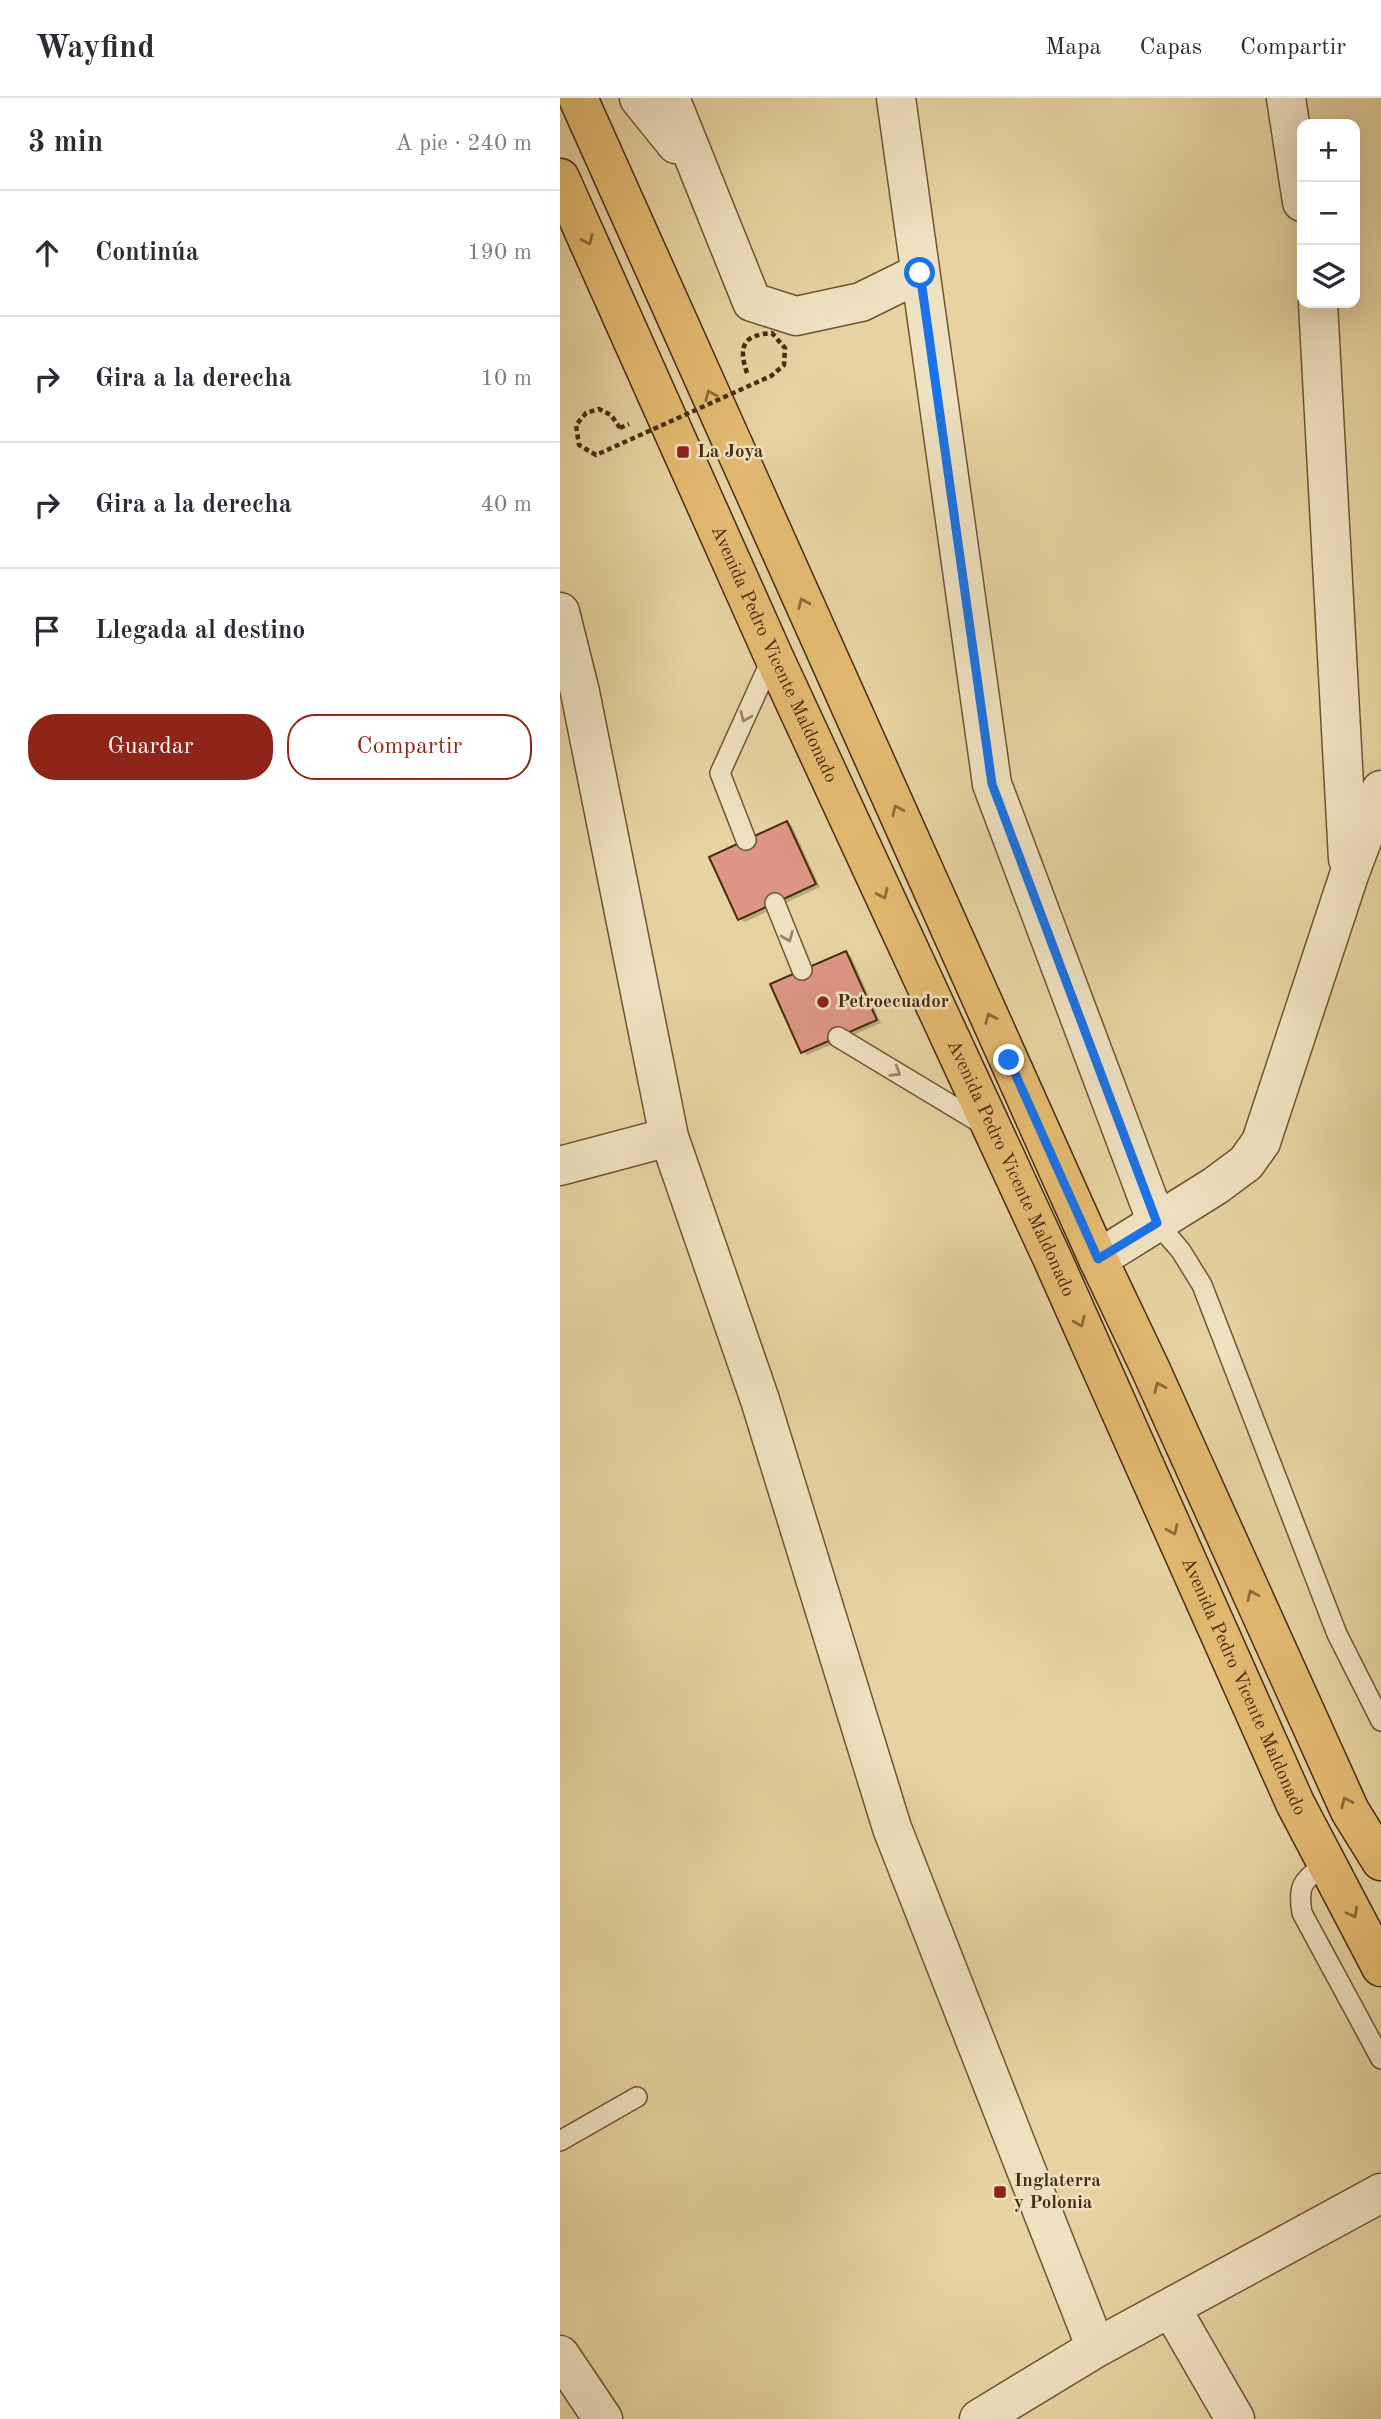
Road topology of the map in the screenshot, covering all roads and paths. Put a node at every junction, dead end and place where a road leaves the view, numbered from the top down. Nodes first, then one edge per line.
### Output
1 (578, 98) edge
2 (639, 98) edge
3 (670, 98) edge
4 (896, 98) edge
5 (1286, 98) edge
6 (700, 173) junction
7 (560, 178) edge
8 (1299, 182) edge
9 (920, 273) junction
10 (1318, 308) edge
11 (747, 373) dead end
12 (620, 428) dead end
13 (560, 612) edge
14 (773, 654) junction
15 (570, 695) edge
16 (1381, 790) edge
17 (746, 840) dead end
18 (1349, 875) junction
19 (775, 903) dead end
20 (802, 970) dead end
21 (838, 1037) dead end
22 (990, 1129) junction
23 (669, 1137) junction
24 (560, 1166) edge
25 (1157, 1223) junction
26 (1098, 1259) junction
27 (1381, 1721) edge
28 (1381, 1861) edge
29 (1326, 1863) junction
30 (1381, 1967) edge
31 (1381, 2059) edge
32 (637, 2097) dead end
33 (560, 2141) edge
34 (1381, 2193) edge
35 (1171, 2308) junction
36 (1096, 2348) junction
37 (560, 2355) edge
38 (603, 2419) edge
39 (979, 2419) edge
40 (1235, 2419) edge

26 -> 1 main road
2 - 6 street
3 - 6 street
4 - 9 street
5 - 8 street
6 - 9 street
7 -> 14 main road, Avenida Pedro Vicente Maldonado
9 - 25 street
10 - 18 street
11 - 12 path, bridge
13 - 15 street
14 -> 17 lane
14 -> 22 main road, Avenida Pedro Vicente Maldonado
15 - 23 street
16 - 18 street
18 - 25 street
19 -> 20 lane
21 -> 22 lane
22 -> 29 main road, Avenida Pedro Vicente Maldonado
23 - 24 street
23 - 36 street
25 - 26 street
25 - 27 lane
28 -> 26 main road
29 -> 30 main road, Avenida Pedro Vicente Maldonado
29 - 31 lane
32 - 33 lane
34 - 35 street
35 - 36 street
35 - 40 street
36 - 39 street
37 - 38 street

